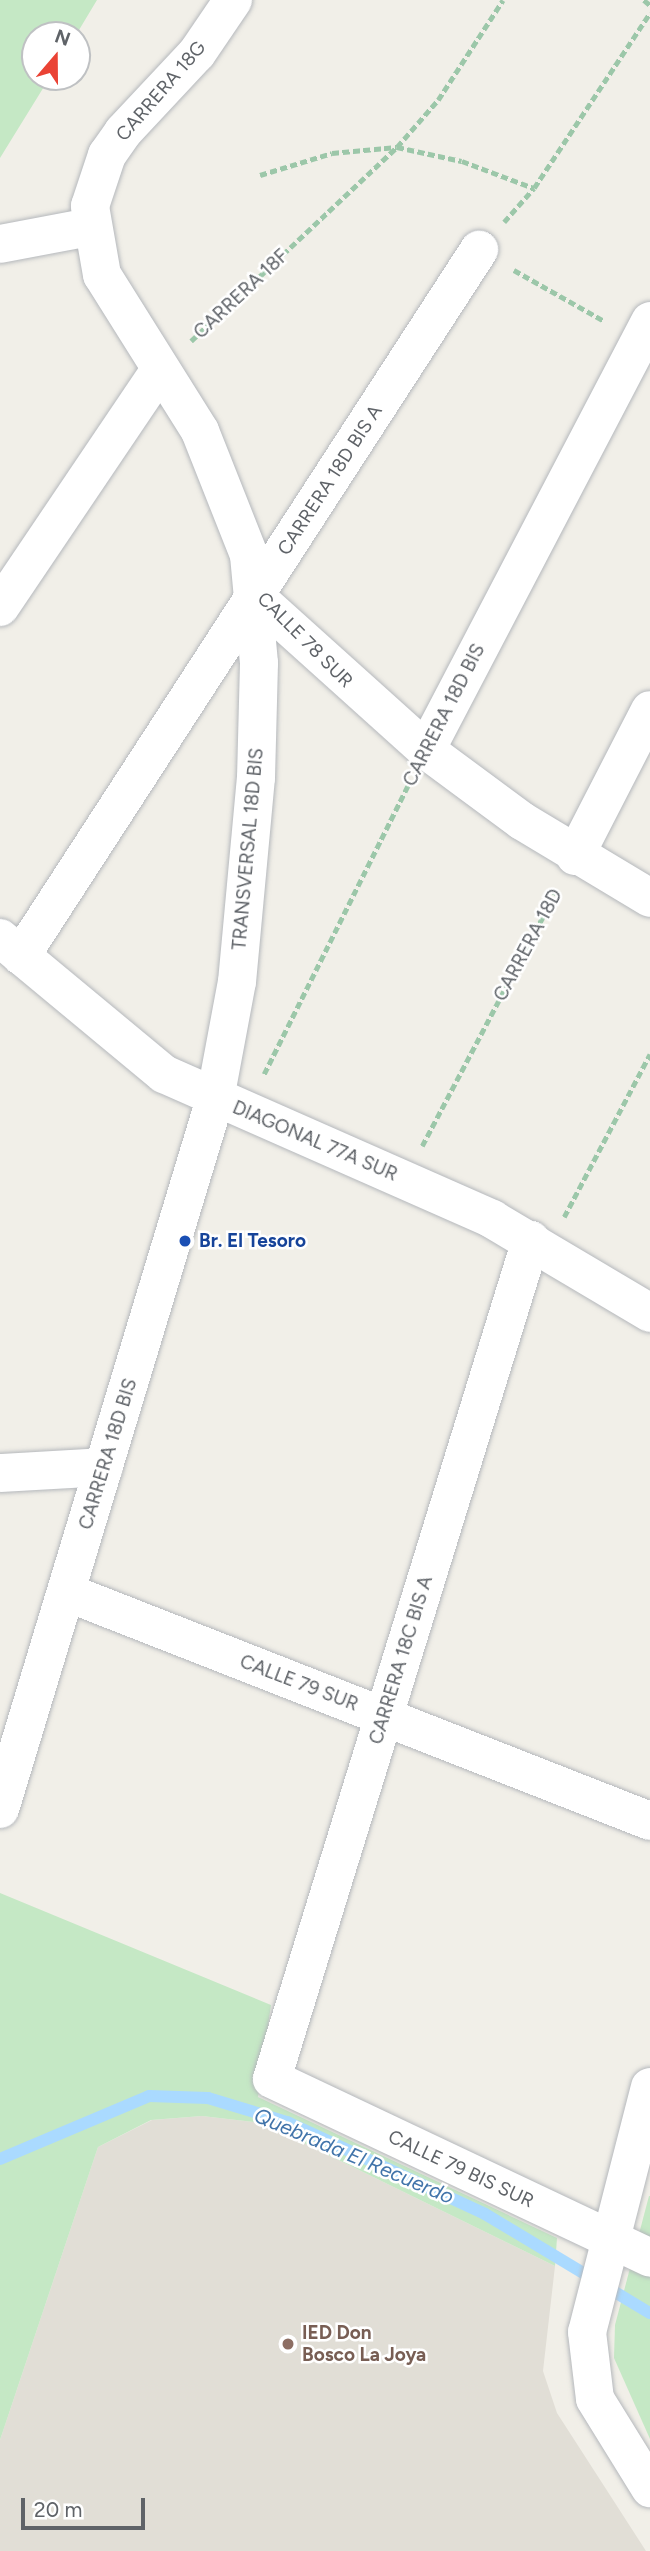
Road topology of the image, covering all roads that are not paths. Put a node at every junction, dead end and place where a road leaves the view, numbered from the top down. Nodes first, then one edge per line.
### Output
1 (233, 0) edge
2 (90, 227) junction
3 (1, 242) edge
4 (479, 250) road end
5 (645, 331) edge
6 (160, 370) junction
7 (255, 596) junction
8 (0, 607) edge
9 (650, 710) edge
10 (426, 750) junction
11 (575, 856) junction
12 (650, 898) edge
13 (10, 947) edge
14 (230, 1106) junction
15 (539, 1245) junction
16 (650, 1313) edge
17 (104, 1467) junction
18 (0, 1473) edge
19 (66, 1592) junction
20 (384, 1716) junction
21 (0, 1809) edge
22 (650, 1821) edge
23 (272, 2079) joint
24 (650, 2087) edge
25 (650, 2258) edge
26 (599, 2267) junction
27 (650, 2488) edge

1 - 2 street, CARRERA 18G
2 - 3 street
2 - 6 street, CALLE 78 SUR
4 - 7 street, CARRERA 18D BIS A
5 - 10 street, CARRERA 18D BIS
6 - 7 street, CALLE 78 SUR
6 - 8 street
7 - 10 street, CALLE 78 SUR
7 - 13 street, CARRERA 18D BIS A
7 - 14 street, TRANSVERSAL 18D BIS
9 - 11 street
10 - 11 street, CALLE 78 SUR
11 - 12 street, CALLE 78 SUR
13 - 14 street, DIAGONAL 77A SUR
14 - 15 street, DIAGONAL 77A SUR
14 - 17 street, CARRERA 18D BIS
15 - 16 street, DIAGONAL 77A SUR
15 - 20 street, CARRERA 18C BIS A
17 - 18 street
17 - 19 street, CARRERA 18D BIS
19 - 20 street, CALLE 79 SUR
19 - 21 street, CARRERA 18D BIS
20 - 22 street, CALLE 79 SUR
20 - 23 street, CARRERA 18C BIS A
23 - 26 street, CALLE 79 BIS SUR
24 - 26 street
25 - 26 street, CALLE 79 BIS SUR
26 - 27 street

